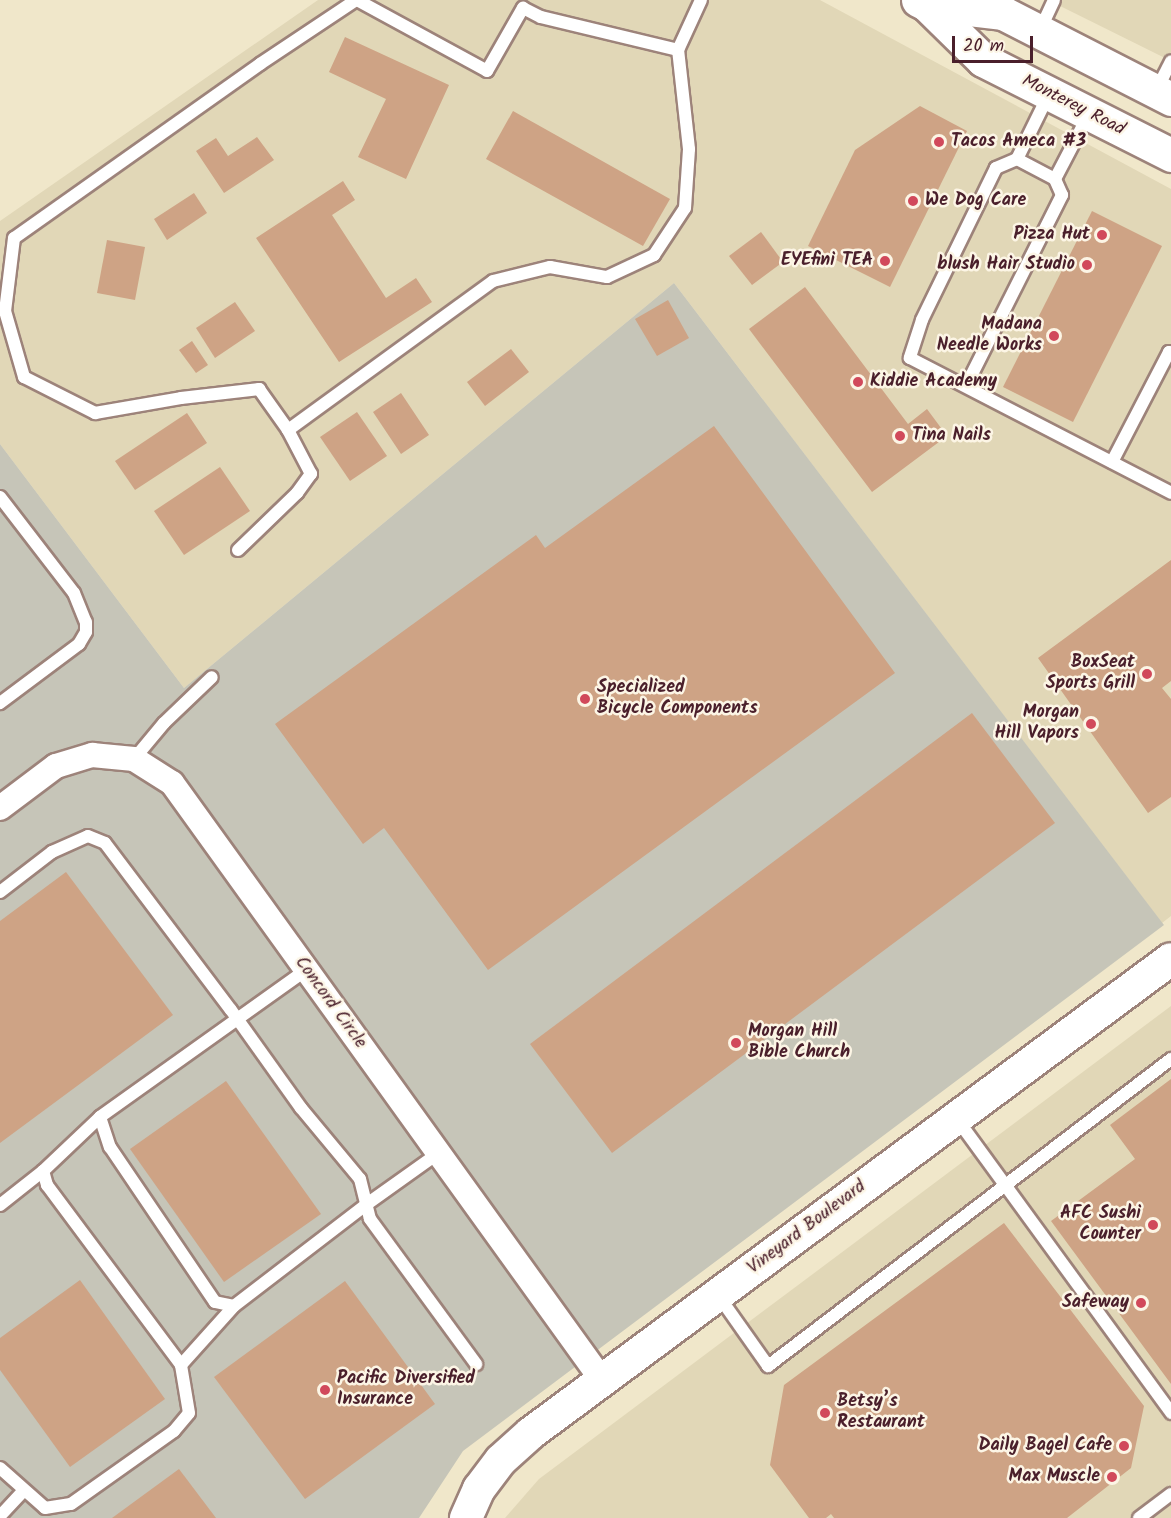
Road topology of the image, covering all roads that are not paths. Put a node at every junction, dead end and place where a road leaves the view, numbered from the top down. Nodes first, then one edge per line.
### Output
1 (357, 0) edge
2 (701, 0) edge
3 (1054, 0) edge
4 (922, 2) edge
5 (1039, 31) junction
6 (678, 50) junction
7 (1171, 61) edge
8 (1049, 94) junction
9 (1163, 95) edge
10 (1089, 114) junction
11 (1171, 155) edge
12 (1017, 159) junction
13 (1055, 179) junction
14 (1171, 352) edge
15 (966, 386) junction
16 (288, 430) junction
17 (1112, 462) junction
18 (1171, 493) edge
19 (0, 497) edge
20 (238, 550) dead end
21 (212, 677) dead end
22 (0, 703) edge
23 (134, 759) junction
24 (0, 808) edge
25 (0, 892) edge
26 (1171, 959) edge
27 (306, 970) junction
28 (236, 1017) junction
29 (1171, 1059) edge
30 (100, 1116) junction
31 (957, 1118) junction
32 (437, 1154) junction
33 (43, 1171) junction
34 (1007, 1186) junction
35 (367, 1204) junction
36 (0, 1205) edge
37 (718, 1295) junction
38 (234, 1306) junction
39 (476, 1364) dead end
40 (181, 1365) junction
41 (602, 1380) junction
42 (1171, 1413) edge
43 (0, 1468) edge
44 (24, 1490) junction
45 (1171, 1494) edge
46 (0, 1516) edge
47 (466, 1518) edge
48 (1139, 1518) edge

1 - 6 lane
1 - 16 lane
2 - 6 lane
3 - 5 lane
4 - 5 main road, Monterey Road
4 - 8 main road, Monterey Road
5 - 9 main road, Monterey Road
6 - 16 lane
7 - 9 lane
8 - 10 main road, Monterey Road
8 - 12 lane
10 - 11 main road, Monterey Road
10 - 13 lane
12 - 13 lane
12 - 15 lane
13 - 15 lane
14 - 17 lane
15 - 17 lane
16 - 20 lane
17 - 18 lane
19 - 22 lane
21 - 23 lane
23 - 24 street, Concord Circle
23 - 27 street, Concord Circle
25 - 28 lane
26 - 31 street, Vineyard Boulevard
27 - 28 lane
27 - 32 street, Concord Circle
28 - 30 lane
28 - 35 lane
29 - 34 lane
30 - 33 lane
30 - 38 lane
31 - 34 lane
31 - 37 street, Vineyard Boulevard
32 - 35 lane
32 - 41 street, Concord Circle
33 - 36 lane
33 - 40 lane
34 - 37 lane
34 - 42 lane
35 - 38 lane
35 - 39 lane
37 - 41 street, Vineyard Boulevard
38 - 40 lane
40 - 44 lane
41 - 47 street, Vineyard Boulevard
43 - 44 lane
44 - 46 lane
45 - 48 lane

